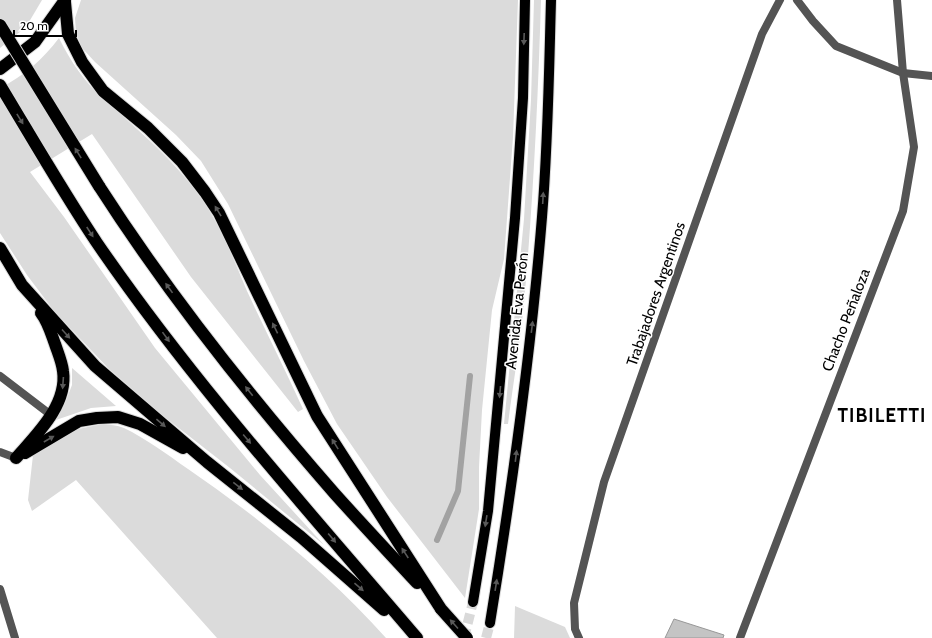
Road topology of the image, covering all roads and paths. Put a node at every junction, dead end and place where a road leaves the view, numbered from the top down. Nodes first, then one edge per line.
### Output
1 (525, 0) edge
2 (551, 0) edge
3 (780, 0) edge
4 (797, 0) edge
5 (897, 0) edge
6 (65, 1) edge
7 (0, 25) edge
8 (0, 69) edge
9 (903, 73) junction
10 (932, 76) edge
11 (0, 86) edge
12 (0, 248) edge
13 (0, 259) edge
14 (22, 285) junction
15 (0, 376) edge
16 (50, 415) junction
17 (0, 452) edge
18 (16, 458) junction
19 (207, 462) junction
20 (0, 589) edge
21 (473, 602) tunnel mouth
22 (441, 610) junction
23 (490, 623) tunnel mouth
24 (15, 638) edge
25 (416, 638) edge
26 (467, 638) edge
27 (579, 638) edge
28 (740, 638) edge

1 -> 21 main road, Avenida Eva Perón
23 -> 2 main road, Avenida Eva Perón
3 - 27 street, Trabajadores Argentinos
4 - 9 street
5 - 9 street, Chacho Peñaloza
6 - 8 highway
22 -> 6 highway
22 -> 7 highway, bridge
9 - 10 street
9 - 28 street, Chacho Peñaloza
11 -> 25 highway
12 - 14 highway
13 - 14 highway
14 -> 16 highway
14 -> 19 highway
15 - 16 street
16 - 18 highway
17 - 18 street
18 -> 19 highway
19 -> 25 highway
20 - 24 street
26 -> 22 highway, bridge

